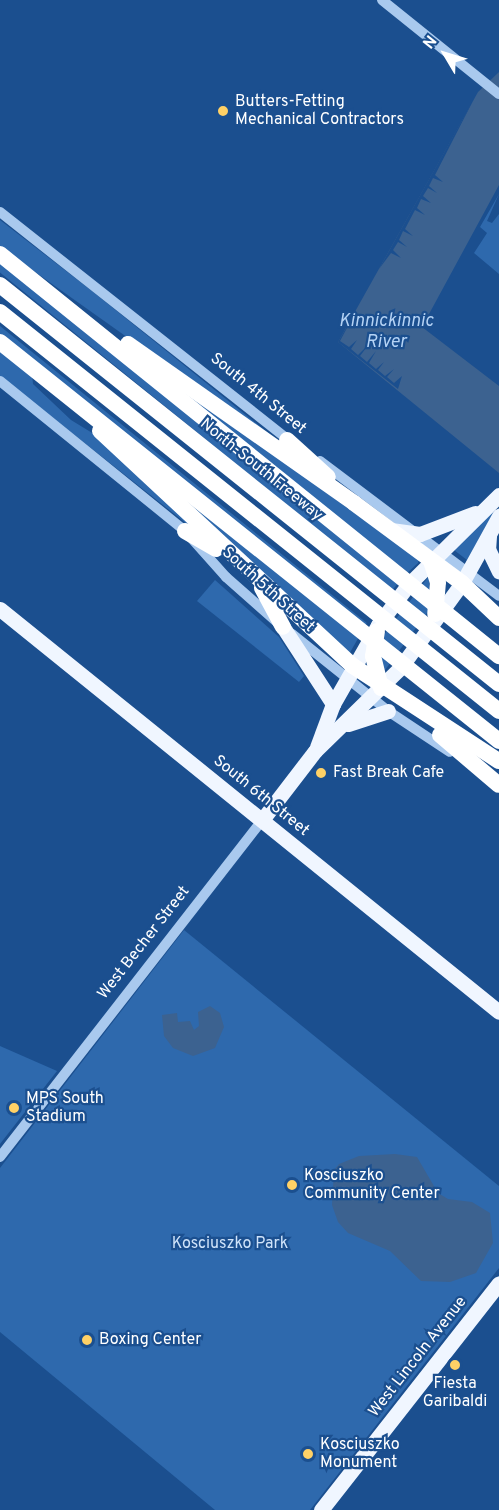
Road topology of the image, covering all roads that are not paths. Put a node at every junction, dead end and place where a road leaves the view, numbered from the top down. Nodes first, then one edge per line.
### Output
1 (382, 0) edge
2 (499, 94) edge
3 (0, 212) edge
4 (0, 253) edge
5 (0, 285) edge
6 (0, 312) edge
7 (0, 342) edge
8 (24, 361) junction
9 (165, 378) junction
10 (0, 381) edge
11 (287, 440) junction
12 (354, 503) junction
13 (496, 505) edge
14 (391, 530) junction
15 (185, 531) junction
16 (490, 531) junction
17 (420, 534) junction
18 (437, 556) junction
19 (236, 558) junction
20 (499, 572) edge
21 (256, 577) junction
22 (465, 577) junction
23 (499, 596) edge
24 (0, 609) edge
25 (499, 618) edge
26 (433, 624) junction
27 (378, 625) junction
28 (283, 627) junction
29 (499, 656) edge
30 (350, 672) junction
31 (499, 684) edge
32 (376, 693) junction
33 (333, 704) junction
34 (409, 706) junction
35 (388, 711) junction
36 (499, 711) edge
37 (342, 726) junction
38 (499, 741) edge
39 (315, 751) junction
40 (499, 761) edge
41 (499, 785) edge
42 (262, 820) junction
43 (499, 1012) edge
44 (0, 1157) edge
45 (499, 1283) edge
46 (321, 1510) edge

1 - 2 street
3 - 11 street, South 4th Street
4 - 9 highway
5 - 31 highway, North-South Freeway
6 - 36 highway
7 - 8 highway
8 - 19 highway
8 - 38 highway
9 - 12 highway
9 - 29 highway
10 - 15 street, South 5th Street
11 - 12 highway
11 - 17 street, South 4th Street
12 - 14 highway
13 - 16 main road, West Becher Street
13 - 17 main road
13 - 18 main road, West Becher Street
14 - 17 main road
14 - 18 highway
15 - 19 highway
15 - 28 street, South 5th Street
16 - 20 main road
16 - 22 main road, West Becher Street
17 - 18 street, South 4th Street
18 - 22 highway
18 - 26 highway
18 - 27 main road, West Becher Street
19 - 21 highway
21 - 28 highway
21 - 30 highway
22 - 23 street
22 - 25 highway
22 - 26 main road, West Becher Street
24 - 42 main road, South 6th Street
26 - 32 main road, West Becher Street
27 - 30 main road, West Becher Street
27 - 32 highway
28 - 30 street, South 5th Street
28 - 33 main road
30 - 32 highway
30 - 33 main road, West Becher Street
32 - 34 highway
32 - 35 street
32 - 37 main road, West Becher Street
33 - 39 main road, West Becher Street
34 - 35 highway
34 - 40 highway
34 - 41 highway
35 - 37 main road
35 - 41 street
37 - 39 main road, West Becher Street
39 - 42 main road, West Becher Street
42 - 43 main road, South 6th Street
42 - 44 street, West Becher Street
45 - 46 main road, West Lincoln Avenue

